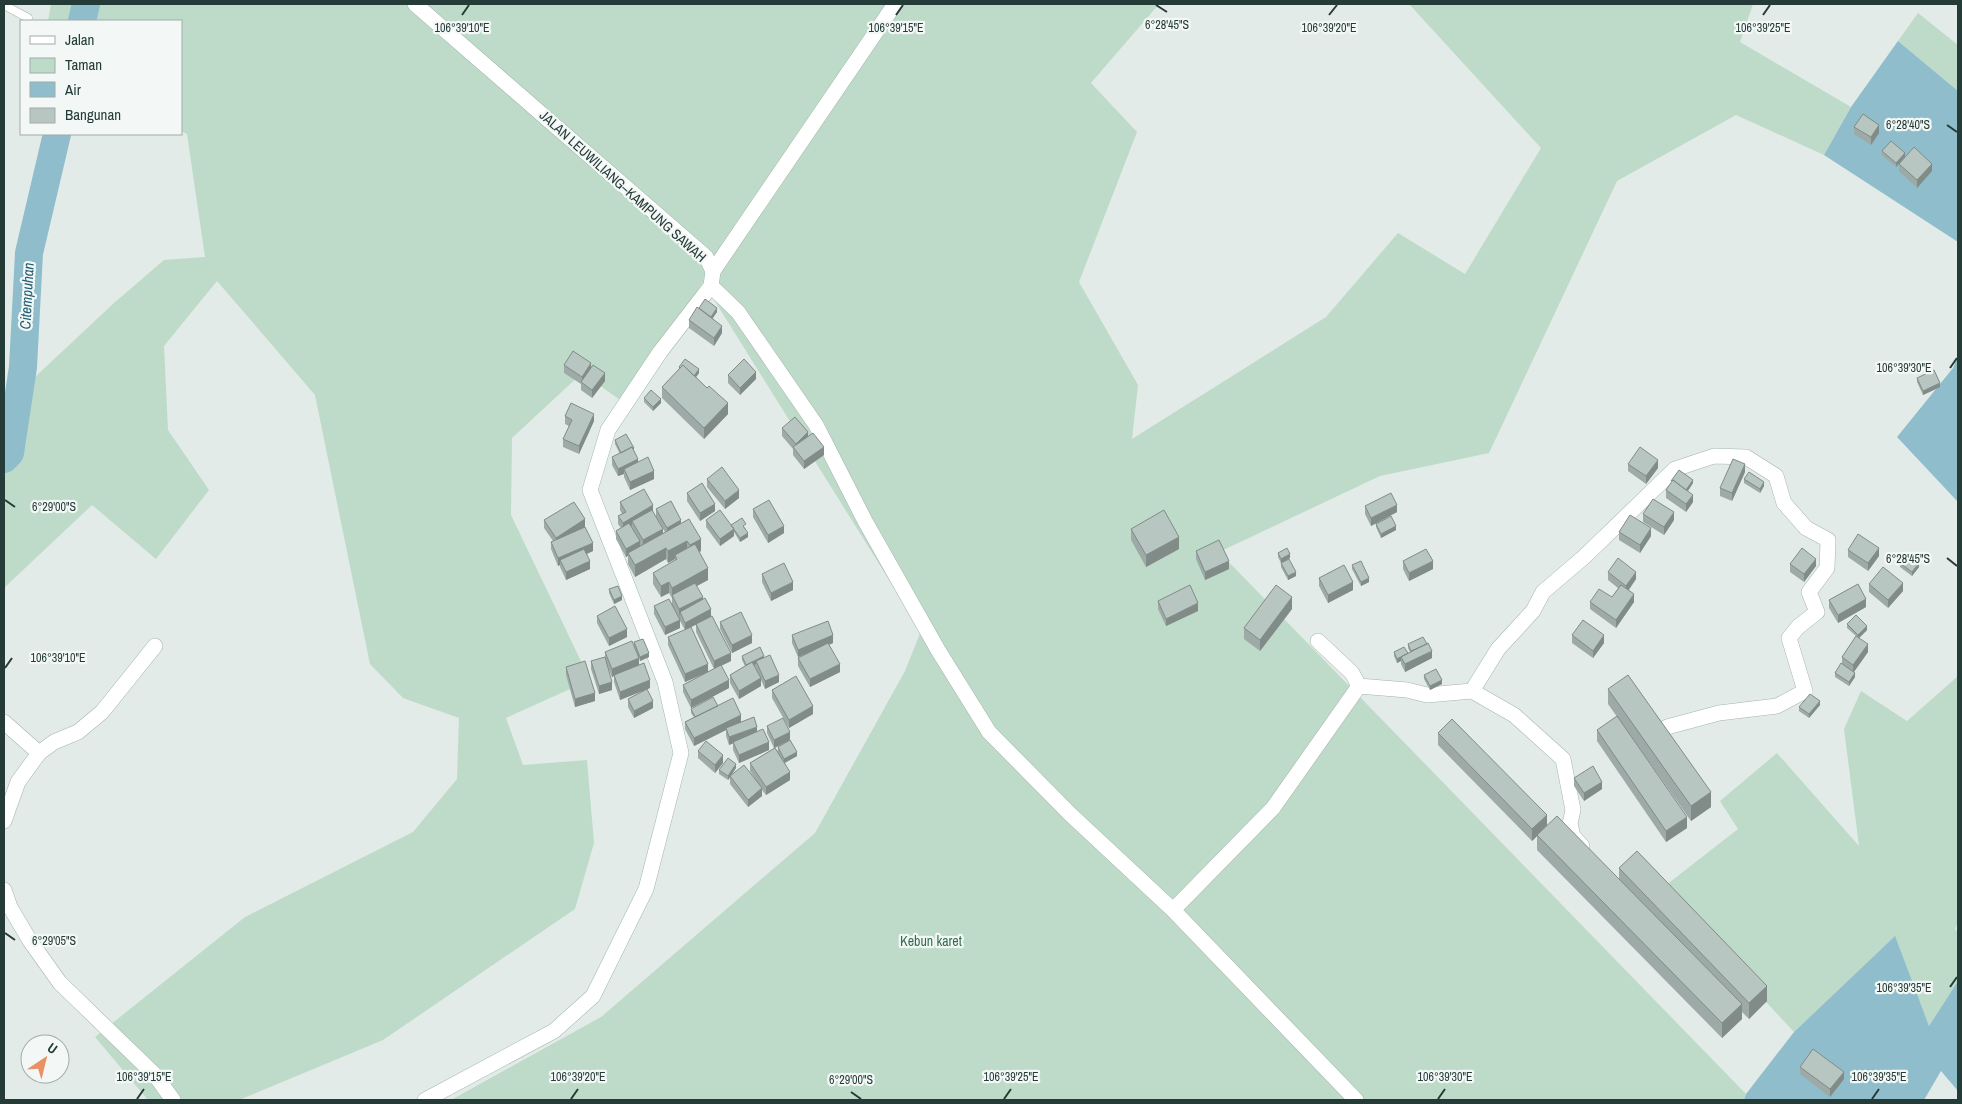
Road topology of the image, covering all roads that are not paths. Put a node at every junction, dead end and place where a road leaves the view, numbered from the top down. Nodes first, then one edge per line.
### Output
1 (415, 4) edge
2 (895, 4) edge
3 (4, 5) edge
4 (28, 18) dead end
5 (712, 278) junction
6 (1318, 641) dead end
7 (155, 646) dead end
8 (1359, 686) junction
9 (1472, 691) junction
10 (4, 722) edge
11 (1667, 727) edge
12 (39, 753) junction
13 (4, 821) edge
14 (1591, 856) edge
15 (4, 890) edge
16 (1173, 910) junction
17 (173, 1100) edge
18 (425, 1100) edge
19 (1356, 1100) edge

1 - 5 street, JALAN LEUWILIANG–KAMPUNG SAWAH
2 - 5 street
3 - 4 lane
5 - 16 street, JALAN LEUWILIANG–KAMPUNG SAWAH
5 - 18 street
6 - 8 street
7 - 12 street
8 - 9 street
8 - 16 street
9 - 11 street
9 - 14 street
10 - 12 street
12 - 13 street
15 - 17 street
16 - 19 street, JALAN LEUWILIANG–KAMPUNG SAWAH

